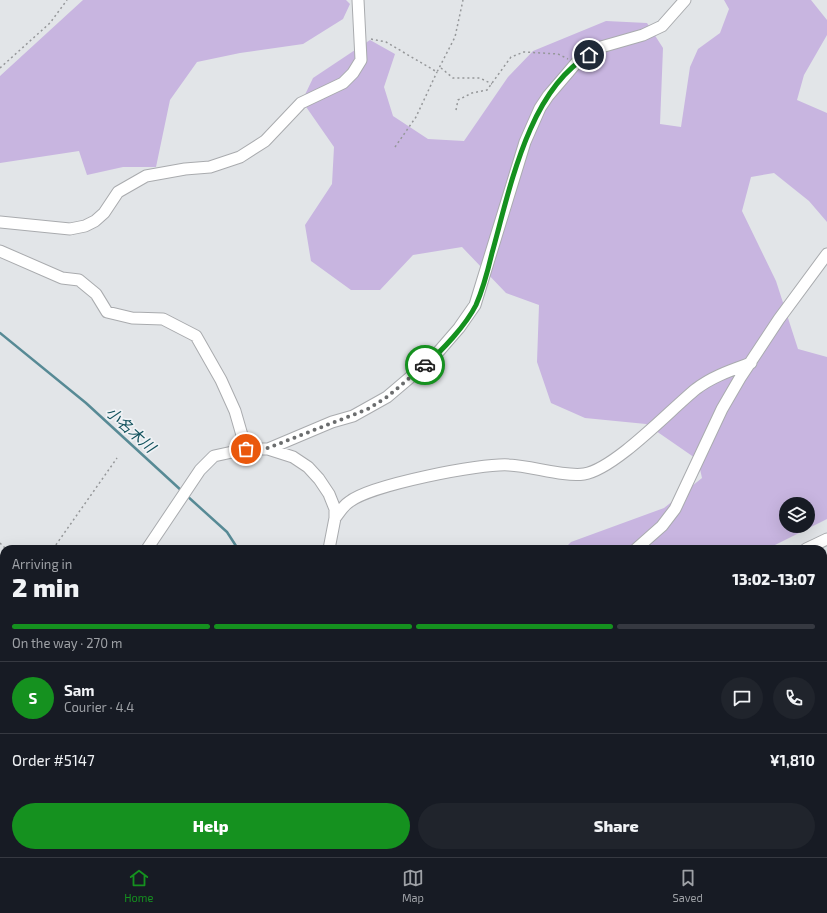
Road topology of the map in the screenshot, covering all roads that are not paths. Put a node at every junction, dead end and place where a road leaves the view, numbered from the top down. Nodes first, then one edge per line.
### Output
1 (358, 0) edge
2 (685, 0) edge
3 (0, 222) edge
4 (0, 251) edge
5 (827, 254) edge
6 (751, 363) junction
7 (268, 448) junction
8 (246, 449) junction
9 (335, 518) junction
10 (827, 540) edge
11 (150, 545) edge
12 (330, 545) edge
13 (641, 545) edge
14 (815, 545) edge

1 - 3 street
2 - 7 street
4 - 8 street
5 - 6 street
6 - 9 street
6 - 13 street
7 - 8 street
7 - 9 street
8 - 11 street
9 - 12 street
10 - 14 street

